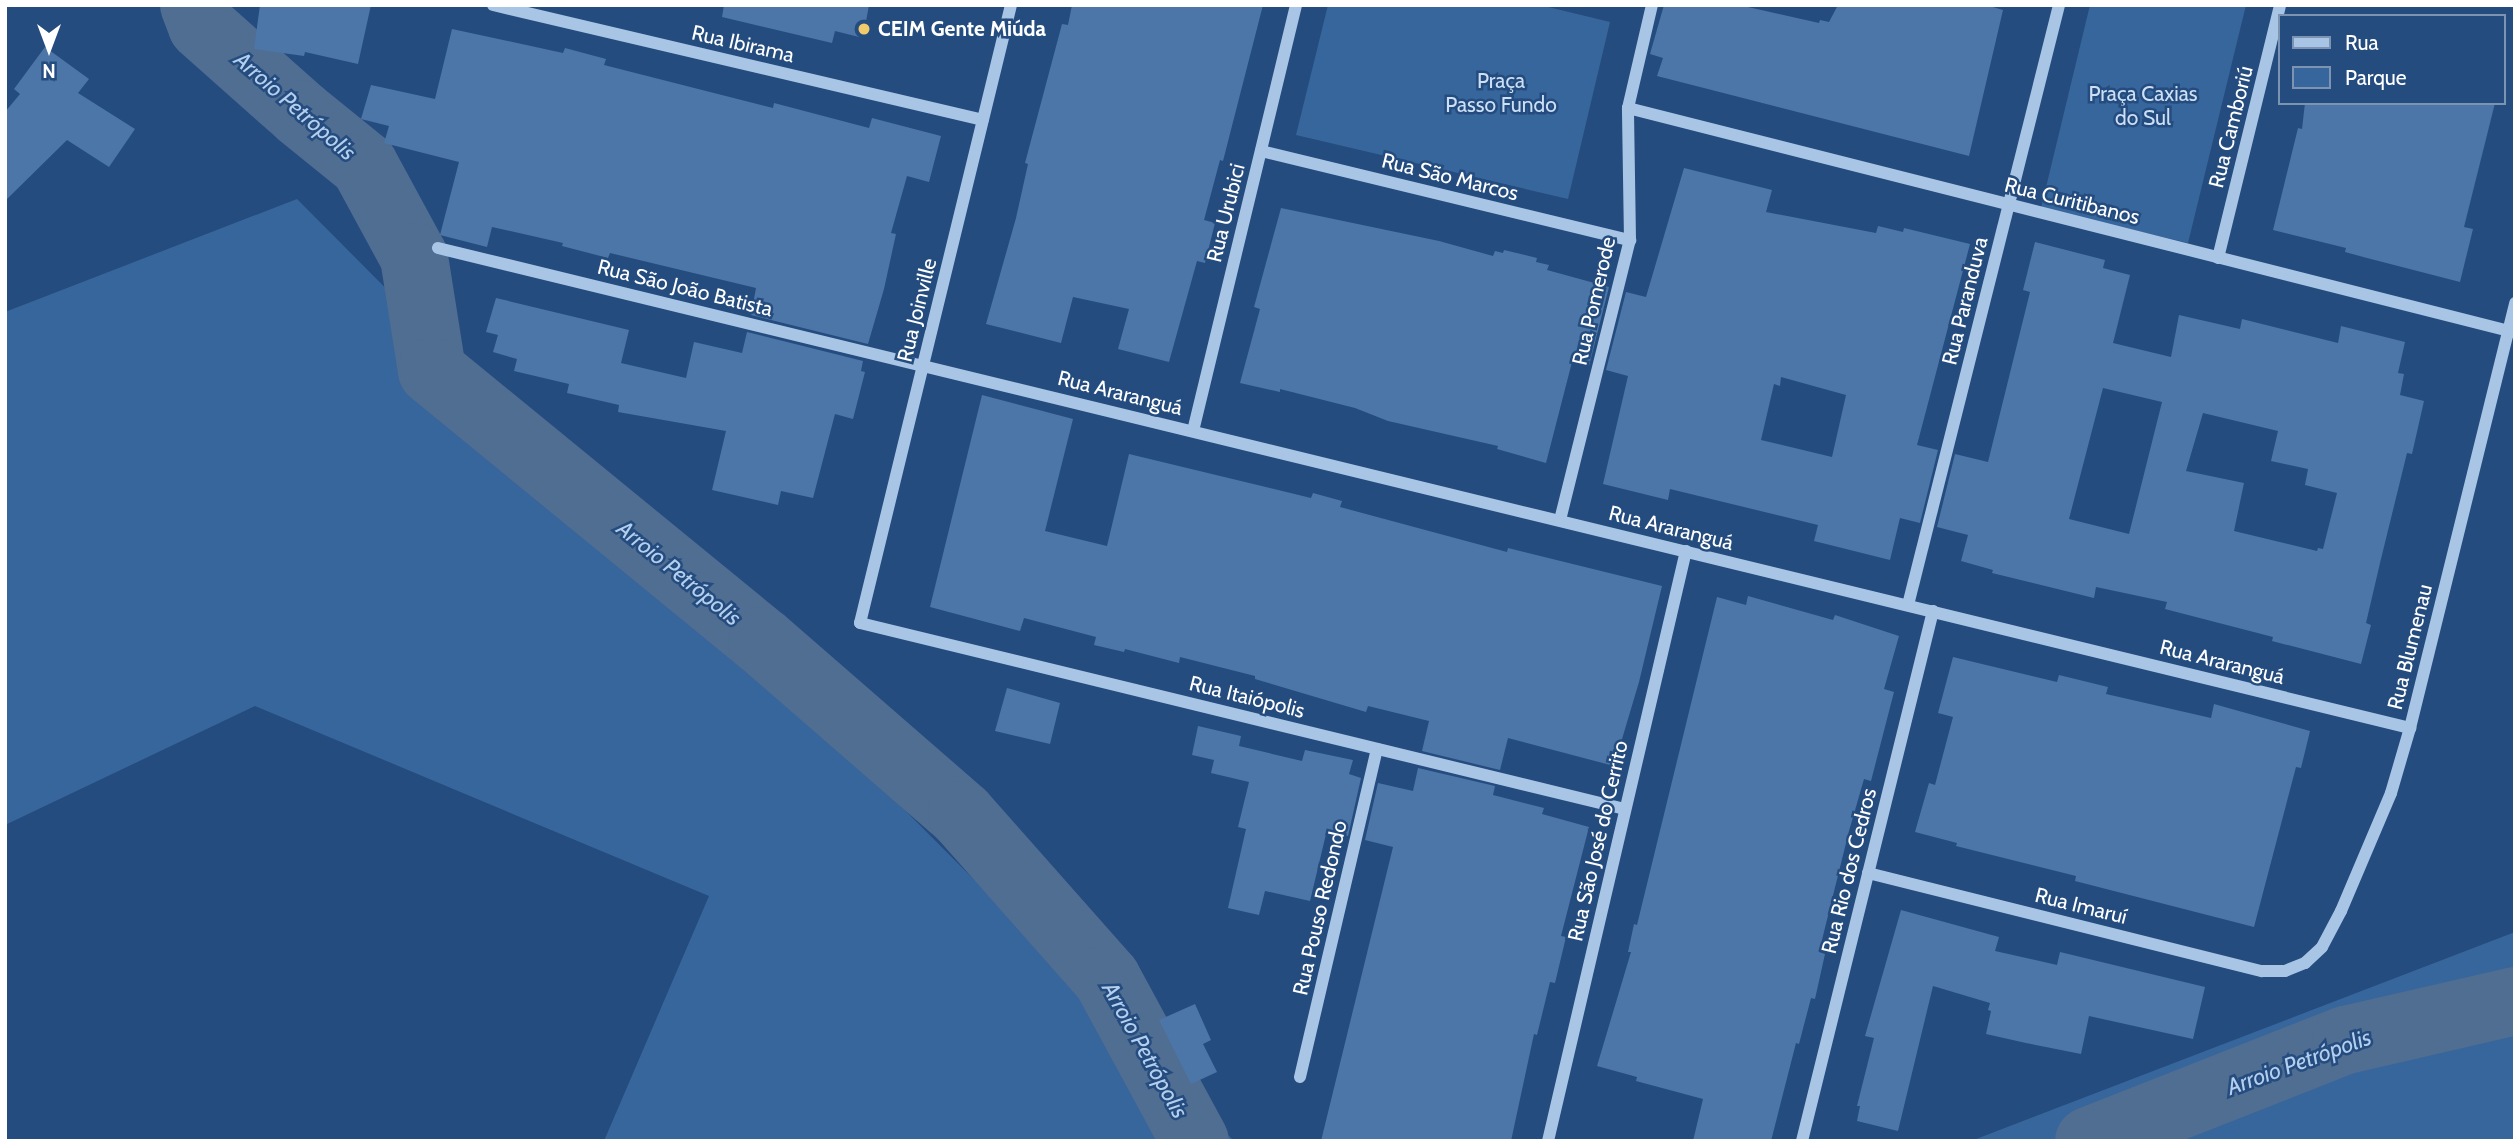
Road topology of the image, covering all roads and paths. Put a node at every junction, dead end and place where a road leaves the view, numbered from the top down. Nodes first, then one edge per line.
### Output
1 (494, 5) edge
2 (1011, 5) edge
3 (1296, 5) edge
4 (1652, 5) edge
5 (2059, 5) edge
6 (2280, 5) edge
7 (1628, 108) junction
8 (983, 120) junction
9 (1261, 151) junction
10 (2009, 205) junction
11 (1630, 240) junction
12 (438, 248) dead end
13 (2218, 258) junction
14 (2515, 303) edge
15 (2511, 332) edge
16 (923, 365) junction
17 (1193, 431) junction
18 (1560, 520) junction
19 (1686, 551) junction
20 (1908, 605) junction
21 (1933, 611) junction
22 (860, 624) joint
23 (2410, 728) junction
24 (1377, 749) junction
25 (1625, 809) junction
26 (1868, 873) junction
27 (2285, 971) joint
28 (1300, 1077) dead end
29 (1548, 1141) edge
30 (1802, 1141) edge

1 - 8 street, Rua Ibirama
2 - 8 street, Rua Joinville
3 - 9 street, Rua Urubici
4 - 7 street, Rua Pomerode
5 - 10 street, Rua Paranduva
6 - 13 street, Rua Camboriú
7 - 10 street, Rua Curitibanos
7 - 11 street, Rua Pomerode
8 - 16 street, Rua Joinville
9 - 11 street, Rua São Marcos
9 - 17 street, Rua Urubici
10 - 13 street, Rua Curitibanos
10 - 20 street, Rua Paranduva
11 - 18 street, Rua Pomerode
12 - 16 street, Rua São João Batista
13 - 15 street, Rua Curitibanos
14 - 15 street, Rua Blumenau
15 - 23 street, Rua Blumenau
16 - 17 street, Rua Araranguá
16 - 22 street, Rua Joinville
17 - 18 street, Rua Araranguá
18 - 19 street, Rua Araranguá
19 - 20 street, Rua Araranguá
19 - 25 street, Rua São José do Cerrito
20 - 21 street, Rua Araranguá
21 - 23 street, Rua Araranguá
21 - 26 street, Rua Rio dos Cedros
22 - 24 street, Rua Itaiópolis
23 - 27 street, Rua Blumenau
24 - 25 street, Rua Itaiópolis
24 - 28 street, Rua Pouso Redondo
25 - 29 street, Rua São José do Cerrito
26 - 27 street, Rua Imaruí
26 - 30 street, Rua Rio dos Cedros

